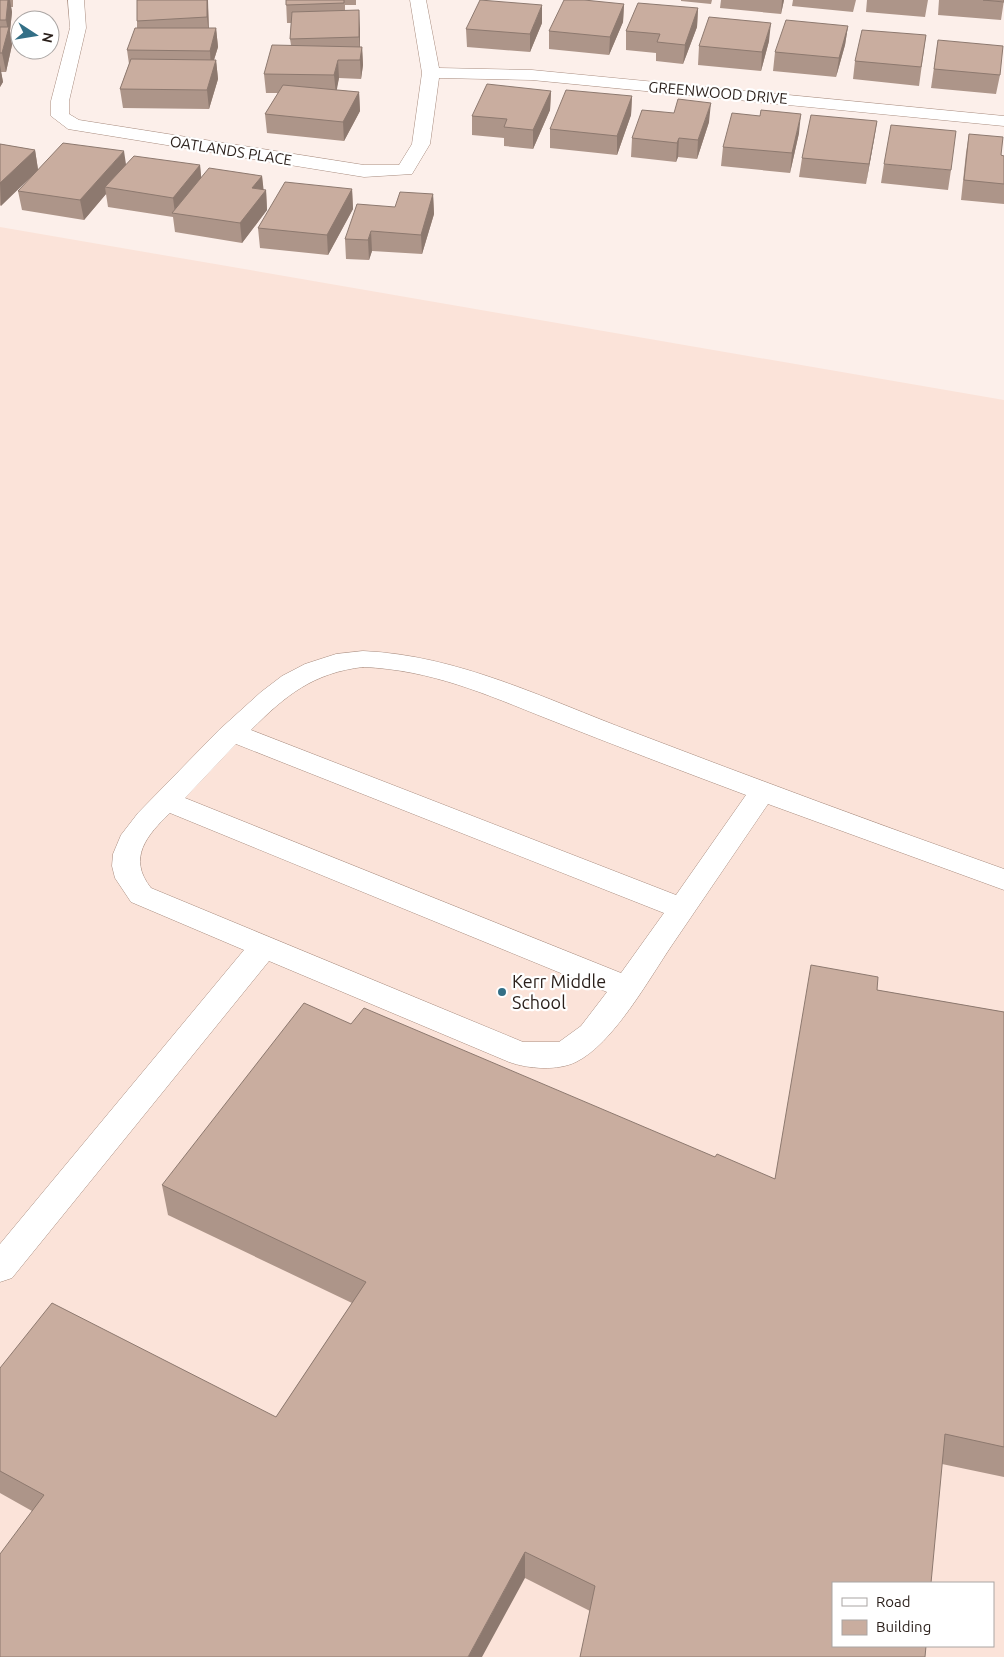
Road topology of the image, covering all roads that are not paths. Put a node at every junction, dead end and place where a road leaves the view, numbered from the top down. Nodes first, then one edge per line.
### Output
1 (76, 0) edge
2 (418, 0) edge
3 (431, 73) junction
4 (1004, 121) edge
5 (234, 733) junction
6 (762, 792) junction
7 (166, 801) junction
8 (1004, 880) edge
9 (681, 908) junction
10 (264, 947) junction
11 (628, 988) junction
12 (0, 1268) edge

1 - 3 street, OATLANDS PLACE
2 - 3 street
3 - 4 street, GREENWOOD DRIVE
5 - 6 street
5 - 7 street
5 - 9 street
6 - 8 street
6 - 9 street
7 - 10 street
7 - 11 street
9 - 11 street
10 - 11 street
10 - 12 street

